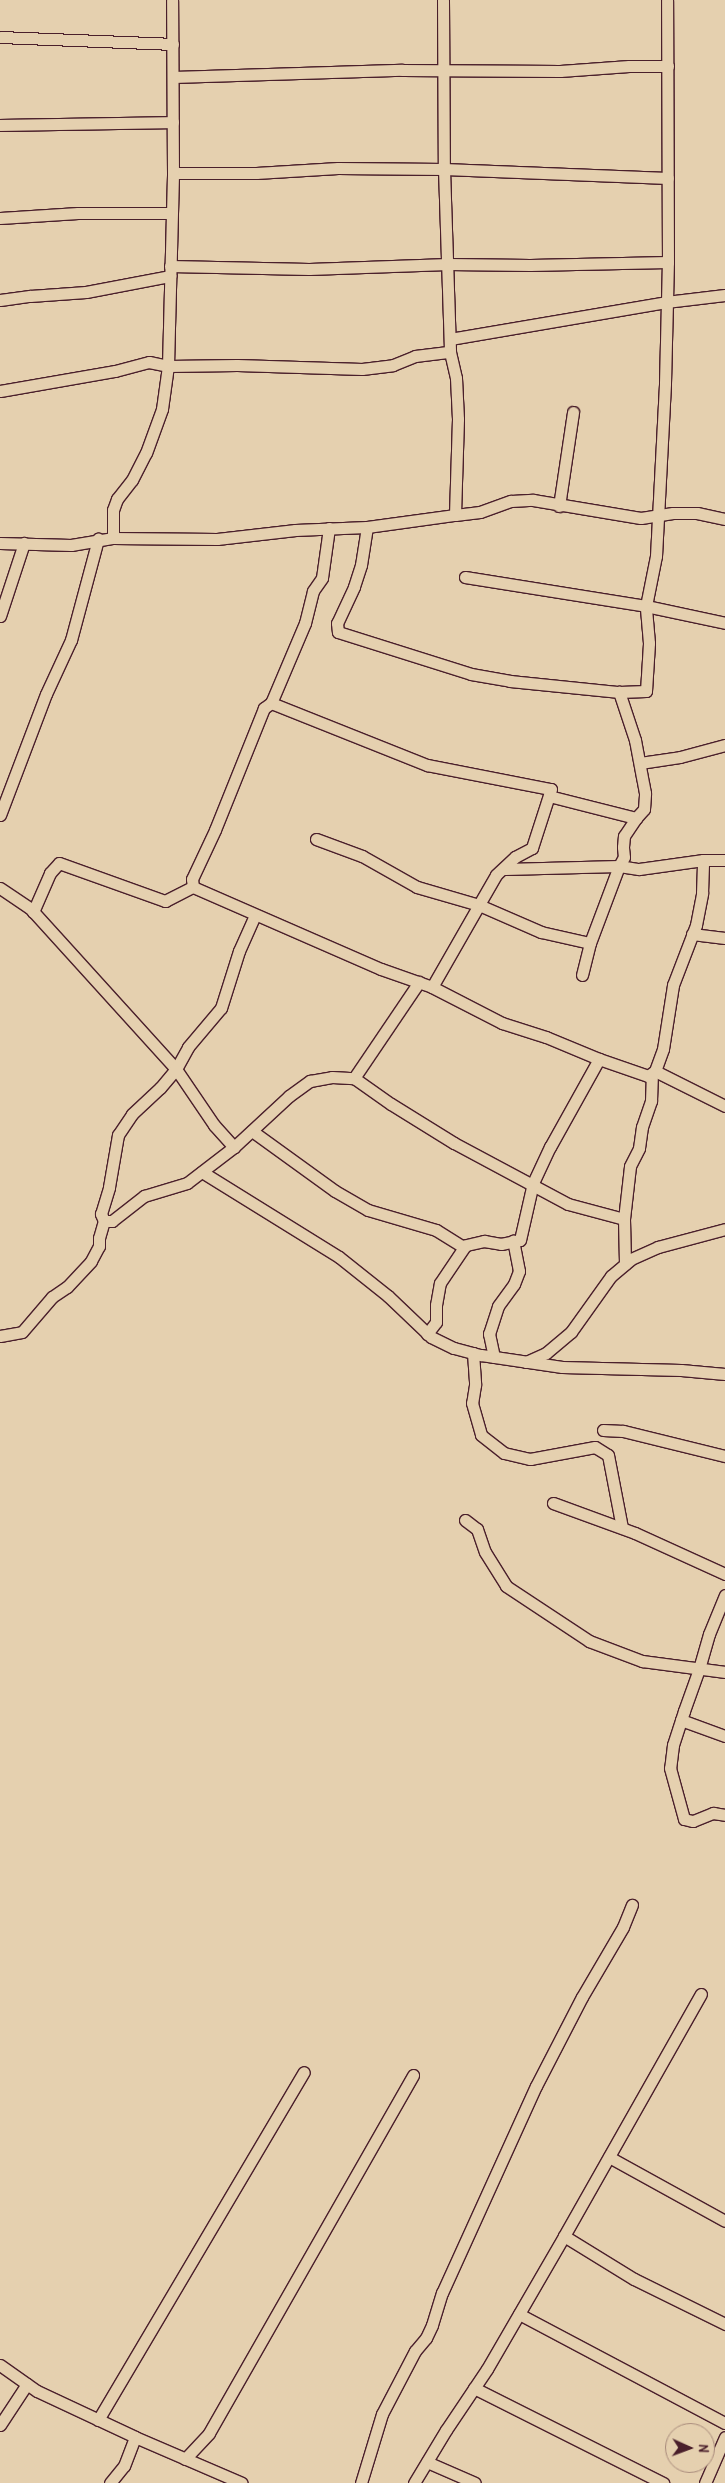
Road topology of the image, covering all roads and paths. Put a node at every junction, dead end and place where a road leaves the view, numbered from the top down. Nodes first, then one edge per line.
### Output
1 (172, 0) edge
2 (443, 0) edge
3 (667, 0) edge
4 (0, 37) edge
5 (173, 44) junction
6 (668, 66) junction
7 (442, 70) junction
8 (173, 77) junction
9 (173, 122) junction
10 (0, 125) edge
11 (444, 169) junction
12 (173, 173) junction
13 (668, 178) junction
14 (171, 213) junction
15 (0, 218) edge
16 (668, 262) junction
17 (448, 264) junction
18 (170, 271) junction
19 (725, 296) edge
20 (0, 300) edge
21 (666, 302) junction
22 (450, 339) junction
23 (450, 352) junction
24 (168, 366) junction
25 (0, 391) edge
26 (573, 412) dead end
27 (559, 506) junction
28 (456, 515) junction
29 (657, 515) junction
30 (725, 519) edge
31 (367, 527) junction
32 (329, 528) junction
33 (113, 538) junction
34 (98, 539) junction
35 (0, 543) edge
36 (24, 543) junction
37 (465, 576) dead end
38 (646, 606) junction
39 (0, 616) edge
40 (725, 623) edge
41 (620, 692) junction
42 (271, 703) junction
43 (725, 745) edge
44 (640, 763) junction
45 (549, 796) junction
46 (0, 815) edge
47 (636, 818) junction
48 (316, 839) dead end
49 (703, 860) junction
50 (725, 860) edge
51 (619, 866) junction
52 (505, 868) junction
53 (193, 887) junction
54 (0, 888) edge
55 (479, 905) junction
56 (33, 912) junction
57 (255, 915) junction
58 (692, 934) junction
59 (725, 938) edge
60 (590, 943) junction
61 (582, 975) dead end
62 (418, 982) junction
63 (432, 987) junction
64 (599, 1059) junction
65 (176, 1069) junction
66 (654, 1073) junction
67 (354, 1078) junction
68 (725, 1106) edge
69 (252, 1131) junction
70 (234, 1147) junction
71 (202, 1172) junction
72 (533, 1184) junction
73 (624, 1219) junction
74 (104, 1221) junction
75 (725, 1229) edge
76 (513, 1241) junction
77 (462, 1246) junction
78 (625, 1264) junction
79 (427, 1334) junction
80 (0, 1336) edge
81 (473, 1353) junction
82 (494, 1357) junction
83 (525, 1362) junction
84 (725, 1374) edge
85 (603, 1430) dead end
86 (725, 1456) edge
87 (553, 1502) dead end
88 (465, 1520) dead end
89 (622, 1528) junction
90 (725, 1574) edge
91 (725, 1596) edge
92 (699, 1668) junction
93 (725, 1672) edge
94 (681, 1720) junction
95 (725, 1736) edge
96 (725, 1815) edge
97 (632, 1904) dead end
98 (701, 1994) dead end
99 (304, 2072) dead end
100 (413, 2074) dead end
101 (609, 2157) junction
102 (725, 2221) edge
103 (564, 2236) junction
104 (519, 2314) junction
105 (725, 2324) edge
106 (0, 2365) edge
107 (26, 2384) junction
108 (474, 2388) junction
109 (98, 2420) junction
110 (725, 2423) edge
111 (0, 2425) edge
112 (135, 2437) junction
113 (725, 2437) edge
114 (185, 2460) junction
115 (428, 2462) junction
116 (110, 2483) edge
117 (242, 2483) edge
118 (361, 2483) edge
119 (414, 2483) edge
120 (475, 2483) edge
121 (663, 2483) edge
122 (706, 2483) edge

1 - 5 street
2 - 7 street
3 - 6 street
4 - 5 street
5 - 8 street
6 - 7 street
6 - 13 street
7 - 8 street
7 - 11 street
8 - 9 street
9 - 10 street
9 - 12 street
11 - 12 street
11 - 13 street
11 - 17 street
12 - 14 street
13 - 16 street
14 - 15 street
14 - 18 street
16 - 17 street
16 - 21 street
17 - 18 street
17 - 22 street
18 - 20 street
18 - 24 street
19 - 21 street
21 - 22 street
21 - 29 street
22 - 23 street
23 - 24 street
23 - 28 street
24 - 25 street
24 - 33 street
26 - 27 street
27 - 28 street
27 - 29 street
28 - 31 street
29 - 30 street
29 - 38 street
31 - 32 street
31 - 41 street
32 - 33 street
32 - 42 street
33 - 34 street
34 - 36 street
34 - 46 street
35 - 36 street
36 - 39 street
37 - 38 street
38 - 40 street
38 - 41 street
41 - 44 street
42 - 45 street
42 - 53 street
43 - 44 street
44 - 47 street
45 - 47 street
45 - 52 street
47 - 51 street
48 - 55 street
49 - 50 street
49 - 51 street
49 - 58 street
51 - 52 street
51 - 60 street
52 - 55 street
53 - 56 street
53 - 57 street
54 - 56 street
55 - 60 street
55 - 63 street
56 - 65 street
57 - 62 street
57 - 65 street
58 - 59 street
58 - 66 street
60 - 61 street
62 - 63 street
62 - 67 street
63 - 64 street
64 - 66 street
64 - 72 street
65 - 70 street
65 - 74 street
66 - 68 street
66 - 73 street
67 - 69 street
67 - 72 street
69 - 70 street
69 - 77 street
70 - 71 street
71 - 74 street
71 - 79 street
72 - 73 street
72 - 76 street
73 - 78 street
74 - 80 street
75 - 78 street
76 - 77 street
76 - 82 street
77 - 79 street
78 - 83 street
79 - 81 street
81 - 82 street
81 - 89 street
82 - 83 street
83 - 84 street
85 - 86 street
87 - 89 street
88 - 92 street
89 - 90 street
91 - 92 street
92 - 93 street
92 - 94 street
94 - 95 street
94 - 96 street
97 - 118 street
98 - 101 street
99 - 109 street
100 - 114 street
101 - 102 street
101 - 103 street
103 - 104 street
103 - 105 street
104 - 108 street
104 - 110 street
106 - 107 street
107 - 109 street
107 - 111 street
108 - 115 street
108 - 121 street
109 - 112 street
112 - 114 street
112 - 116 street
113 - 122 street
114 - 117 street
115 - 119 street
115 - 120 street

